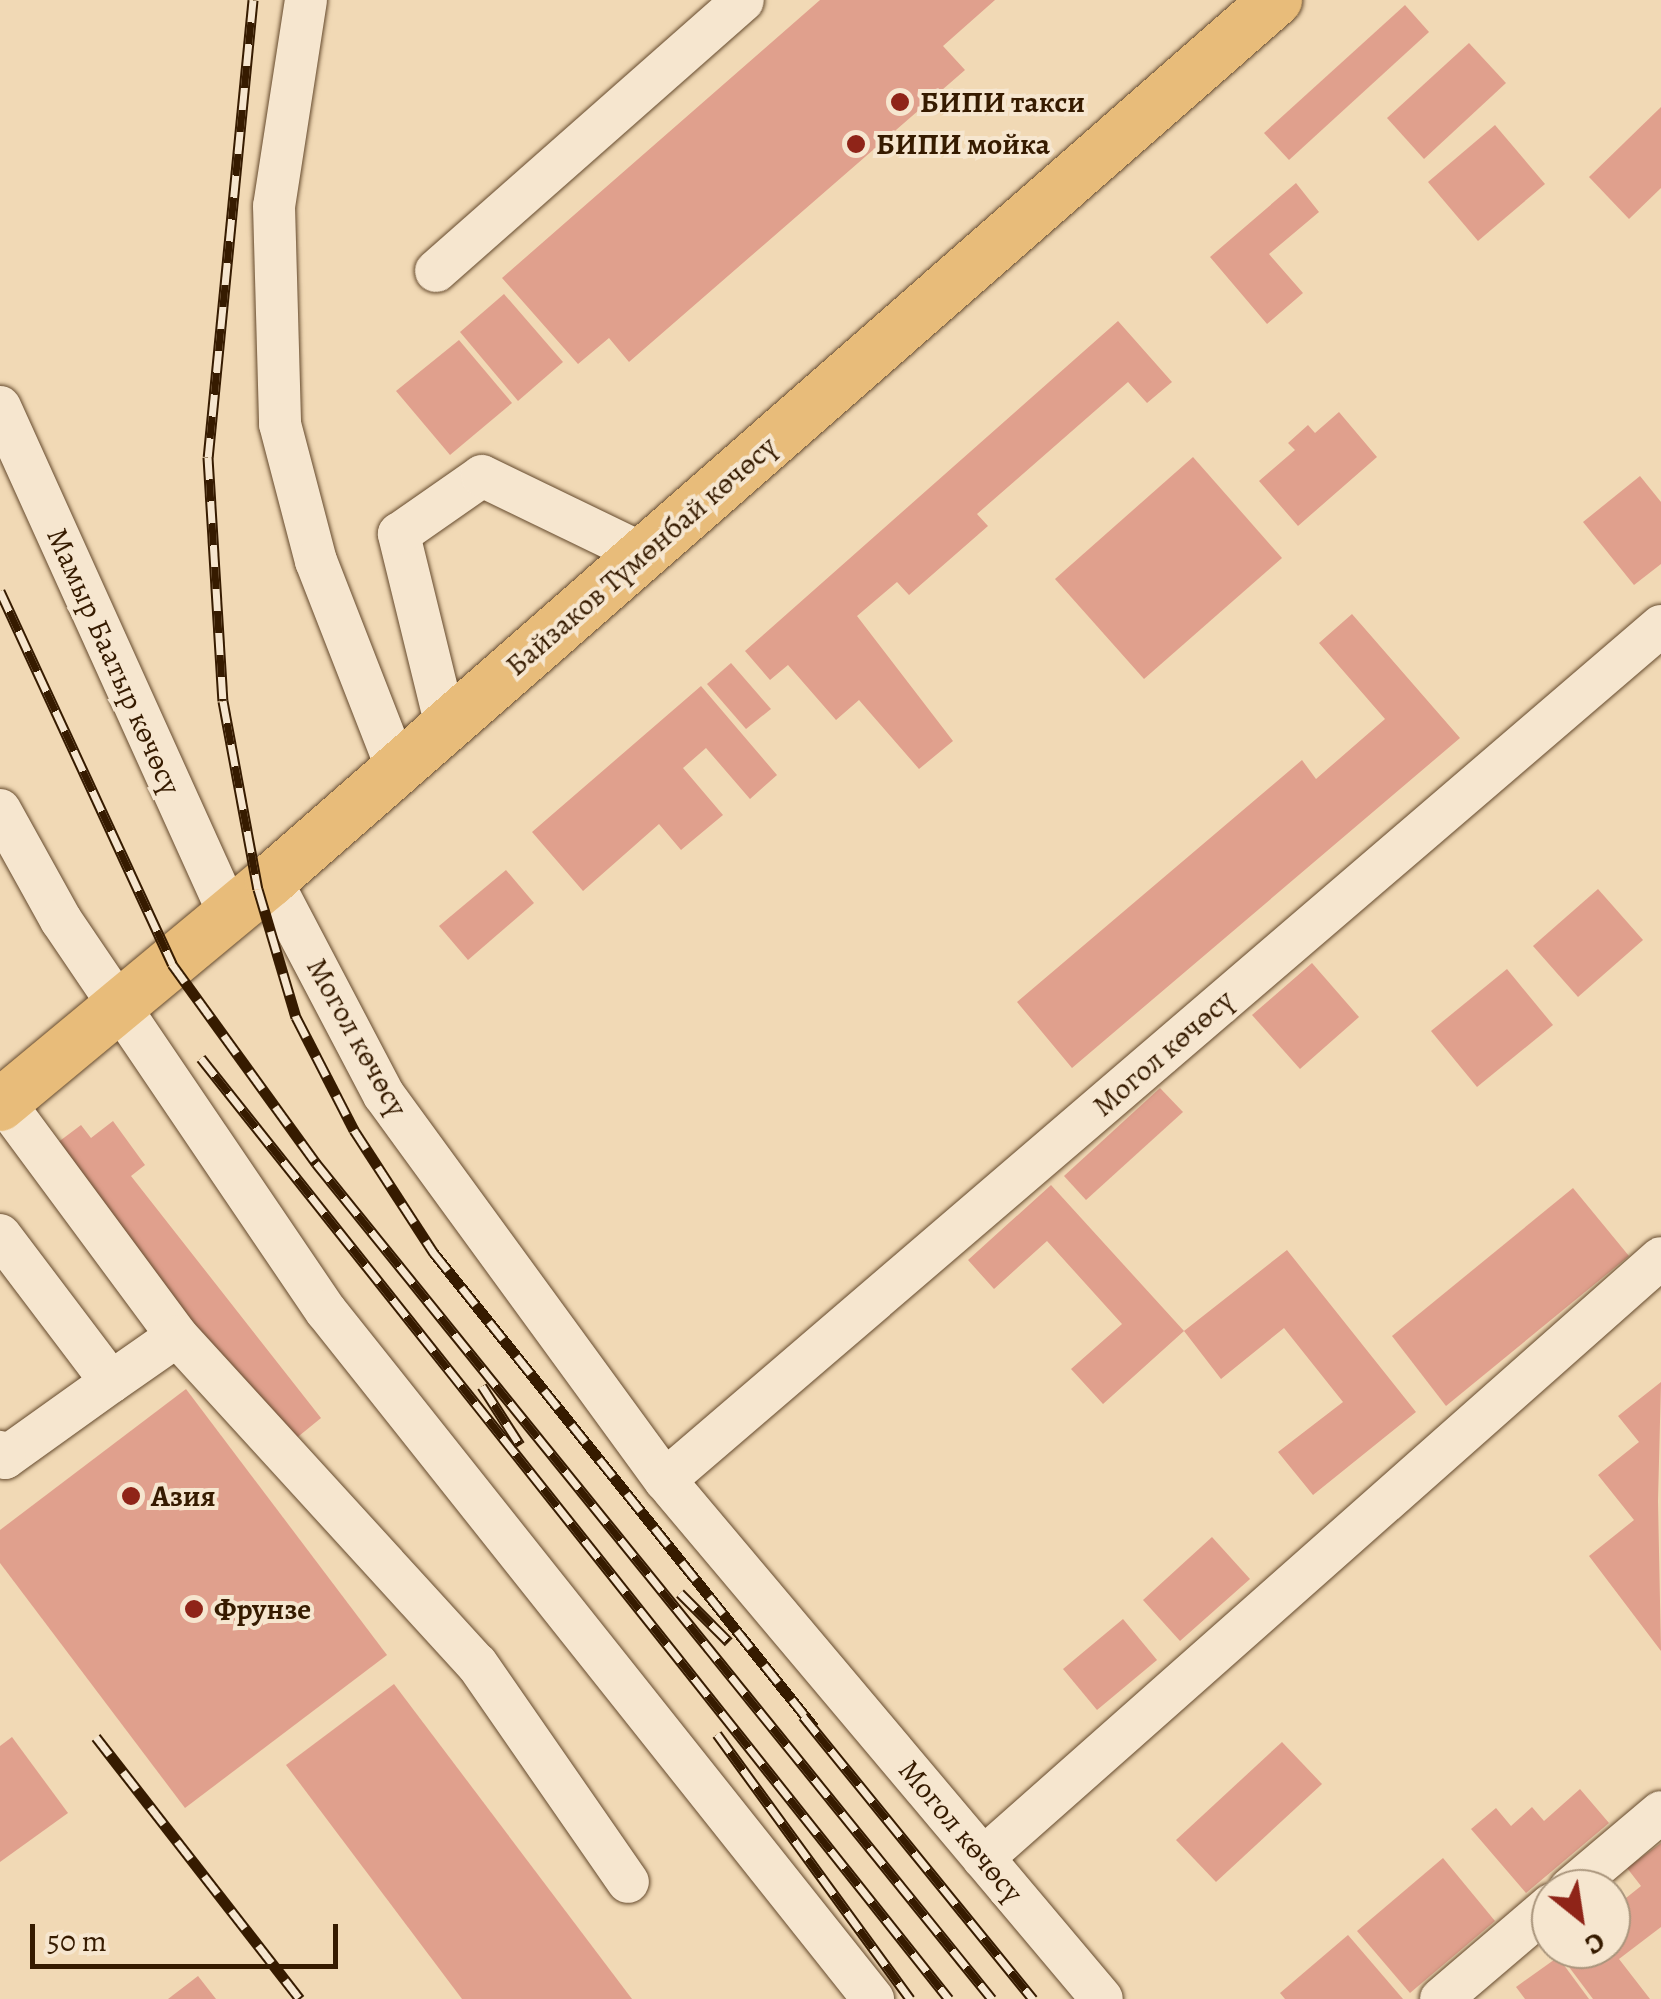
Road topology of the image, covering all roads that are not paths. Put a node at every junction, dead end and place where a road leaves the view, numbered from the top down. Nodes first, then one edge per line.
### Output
1 (306, 0) edge
2 (743, 0) edge
3 (1276, 0) edge
4 (436, 271) dead end
5 (0, 407) edge
6 (644, 554) junction
7 (1661, 626) edge
8 (446, 726) junction
9 (397, 769) junction
10 (0, 810) edge
11 (271, 880) junction
12 (229, 914) junction
13 (123, 1003) junction
14 (2, 1104) edge
15 (0, 1234) edge
16 (1661, 1258) edge
17 (177, 1336) junction
18 (110, 1382) junction
19 (0, 1452) edge
20 (665, 1480) junction
21 (1661, 1812) edge
22 (984, 1858) junction
23 (1594, 1869) edge
24 (628, 1882) dead end
25 (1531, 1922) edge
26 (874, 1999) edge
27 (1102, 1999) edge
28 (1441, 1999) edge

1 - 9 street
2 - 4 street
3 - 6 main road, Байзаков Түмөнбай көчөсү
5 - 12 street, Мамыр Баатыр көчөсү
6 - 8 main road, Байзаков Түмөнбай көчөсү
6 - 8 street
7 - 20 street, Могол көчөсү
8 - 9 main road, Байзаков Түмөнбай көчөсү
9 - 11 main road, Байзаков Түмөнбай көчөсү
10 - 13 street
11 - 12 main road, Байзаков Түмөнбай көчөсү
11 - 20 street, Могол көчөсү
12 - 13 main road, Байзаков Түмөнбай көчөсү
13 - 14 main road, Байзаков Түмөнбай көчөсү
13 - 26 street
14 - 17 street
15 - 18 street
16 - 22 street
17 - 18 street
17 - 24 street
18 - 19 street
20 - 22 street, Могол көчөсү
21 - 23 street
22 - 27 street, Могол көчөсү
25 - 28 street

